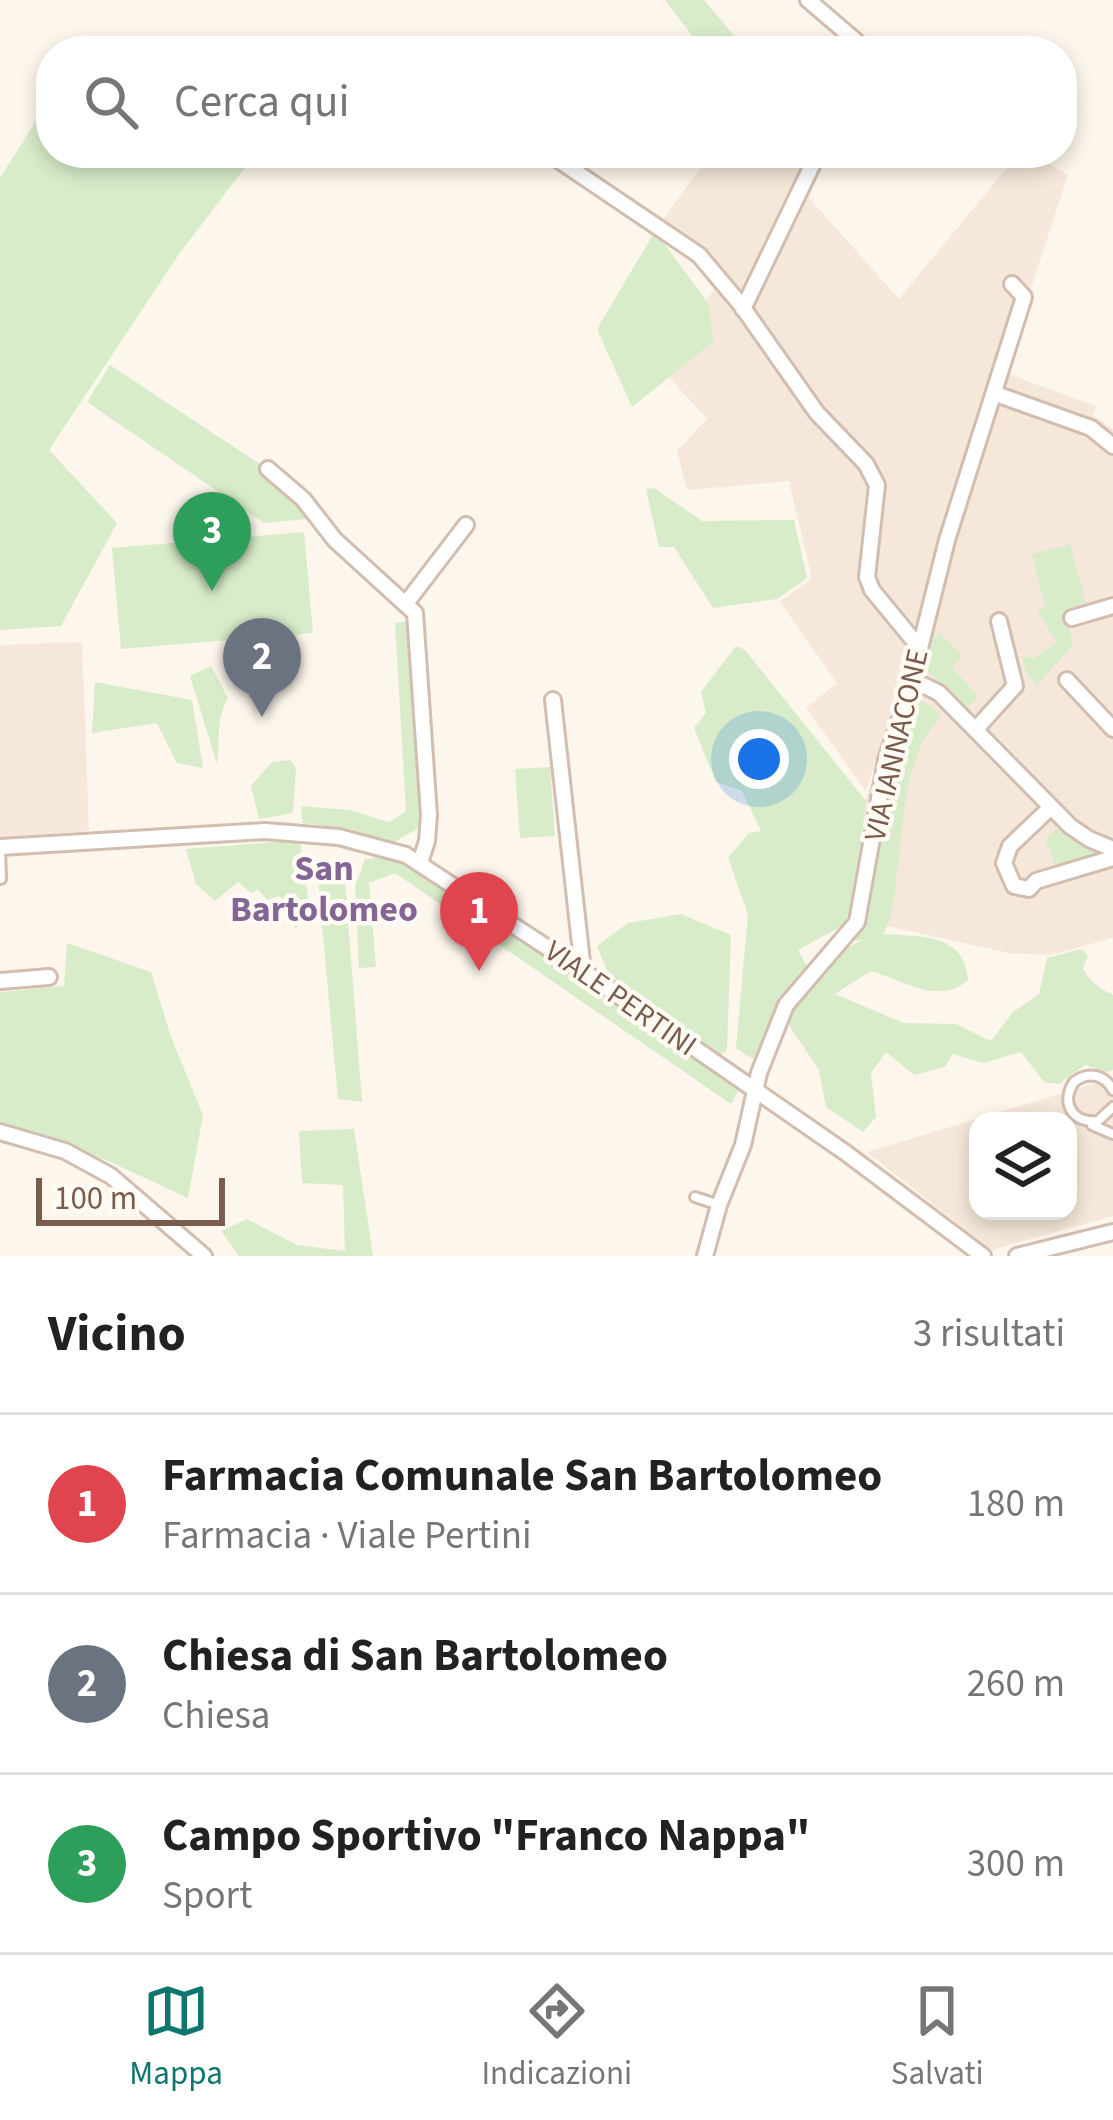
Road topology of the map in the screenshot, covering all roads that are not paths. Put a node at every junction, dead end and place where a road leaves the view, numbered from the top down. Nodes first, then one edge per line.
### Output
1 (808, 0) edge
2 (850, 36) edge
3 (570, 168) edge
4 (811, 168) edge
5 (1012, 284) dead end
6 (743, 309) junction
7 (996, 394) junction
8 (1113, 446) edge
9 (268, 469) dead end
10 (466, 525) dead end
11 (407, 602) junction
12 (1113, 606) edge
13 (1072, 618) dead end
14 (999, 621) dead end
15 (919, 647) junction
16 (1067, 680) dead end
17 (910, 688) junction
18 (553, 700) dead end
19 (976, 729) junction
20 (1113, 729) edge
21 (1051, 807) junction
22 (0, 847) edge
23 (1113, 848) edge
24 (1113, 858) edge
25 (420, 862) junction
26 (1, 879) edge
27 (584, 971) junction
28 (49, 977) dead end
29 (0, 981) edge
30 (1113, 1090) edge
31 (755, 1091) junction
32 (1113, 1107) edge
33 (1084, 1121) junction
34 (0, 1132) edge
35 (1113, 1134) edge
36 (695, 1197) dead end
37 (719, 1205) junction
38 (1113, 1232) edge
39 (204, 1256) edge
40 (705, 1256) edge
41 (983, 1256) edge
42 (1017, 1256) edge

1 - 2 street
3 - 6 street
4 - 6 street
5 - 7 street, VIA IANNACONE
6 - 15 street
7 - 8 street
7 - 15 street, VIA IANNACONE
9 - 11 street
10 - 11 street
11 - 25 street
12 - 13 street
14 - 19 street
15 - 17 street, VIA IANNACONE
16 - 20 street
17 - 19 street
17 - 31 street, VIA IANNACONE
18 - 27 street
19 - 21 street
21 - 23 street
21 - 24 street
22 - 25 street, VIALE PERTINI
22 - 26 lane
25 - 27 street, VIALE PERTINI
27 - 31 street, VIALE PERTINI
28 - 29 street
30 - 33 lane
31 - 37 street, VIA IANNACONE
31 - 41 street, VIALE PERTINI
32 - 33 lane
33 - 35 lane
34 - 39 street
36 - 37 lane
37 - 40 street, VIA IANNACONE
38 - 42 street

